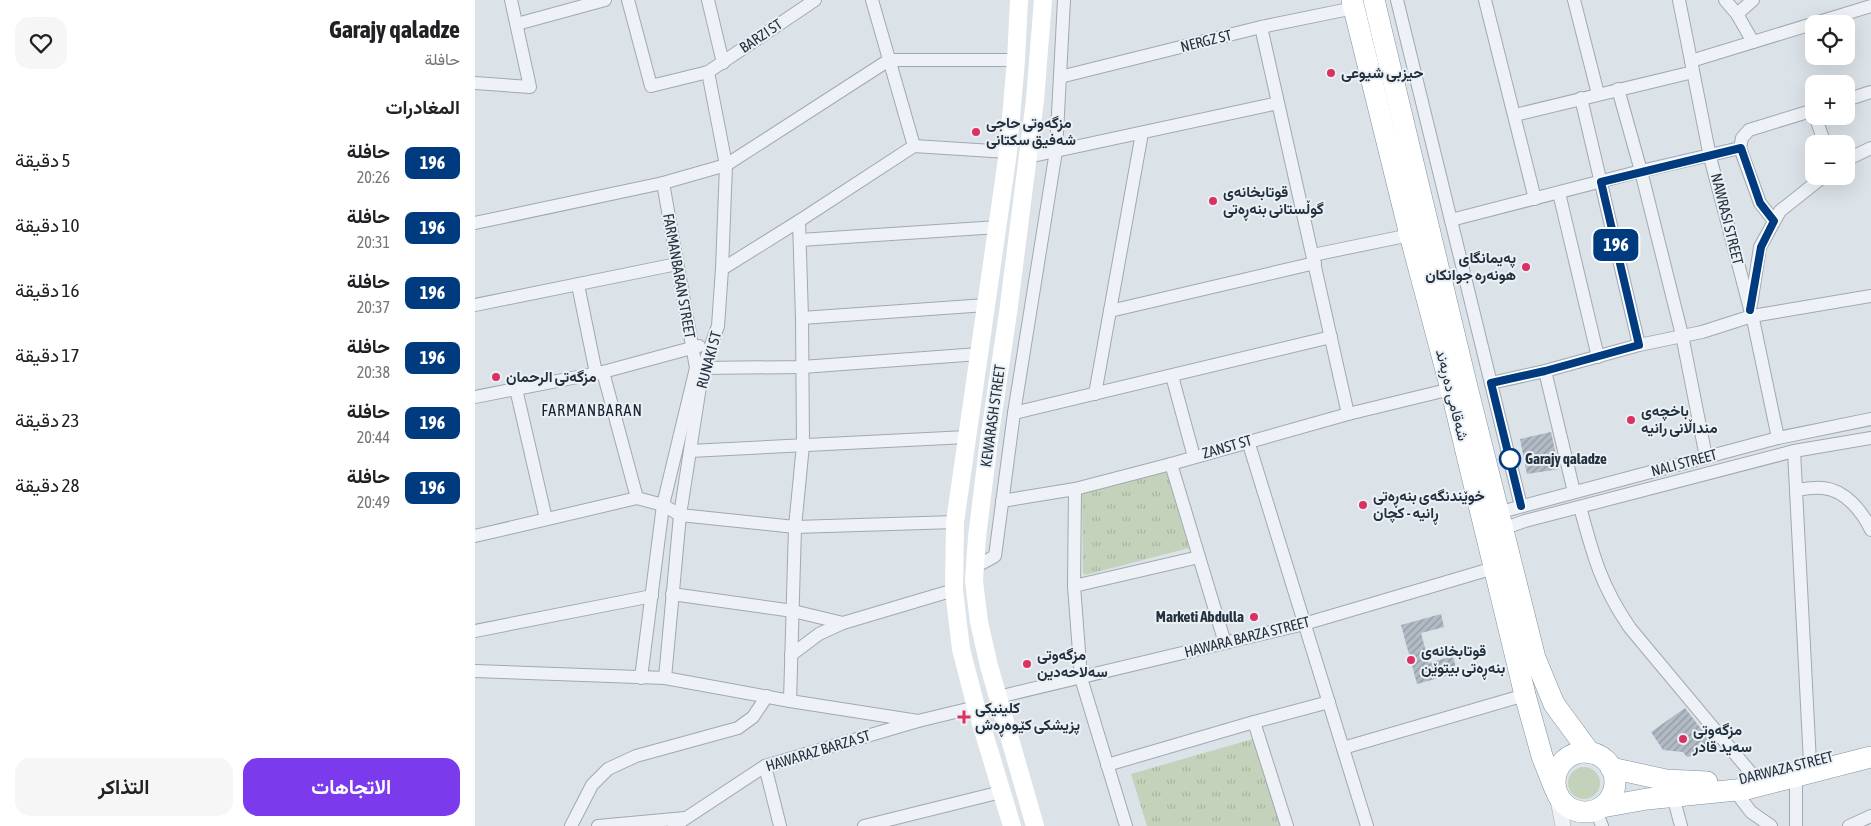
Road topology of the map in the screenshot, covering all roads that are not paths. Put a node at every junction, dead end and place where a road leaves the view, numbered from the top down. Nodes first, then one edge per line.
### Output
1 (511, 0) edge
2 (605, 0) edge
3 (628, 0) edge
4 (708, 0) edge
5 (815, 0) edge
6 (872, 0) edge
7 (1019, 0) edge
8 (1043, 0) edge
9 (1064, 0) edge
10 (1374, 0) edge
11 (1397, 0) edge
12 (1485, 0) edge
13 (1574, 0) edge
14 (1679, 0) edge
15 (1725, 0) edge
16 (1753, 0) edge
17 (801, 4) edge
18 (1353, 4) edge
19 (1871, 6) edge
20 (1737, 14) junction
21 (517, 24) junction
22 (1261, 27) junction
23 (1753, 42) junction
24 (889, 60) junction
25 (1016, 60) junction
26 (723, 63) junction
27 (1692, 67) junction
28 (708, 72) junction
29 (1060, 76) junction
30 (475, 83) edge
31 (1619, 89) junction
32 (1871, 92) edge
33 (1598, 94) junction
34 (1013, 97) junction
35 (1855, 97) edge
36 (1581, 98) junction
37 (1035, 100) junction
38 (1278, 103) junction
39 (1805, 114) edge
40 (1515, 115) junction
41 (1142, 133) junction
42 (914, 146) junction
43 (1741, 148) junction
44 (1871, 148) edge
45 (1055, 151) junction
46 (1008, 152) junction
47 (1855, 156) edge
48 (1028, 157) junction
49 (1710, 157) junction
50 (726, 165) junction
51 (1641, 171) junction
52 (1601, 182) junction
53 (663, 183) junction
54 (1813, 185) edge
55 (1559, 193) junction
56 (1535, 198) junction
57 (1451, 220) junction
58 (799, 221) junction
59 (1774, 221) junction
60 (475, 223) edge
61 (998, 227) junction
62 (1410, 235) junction
63 (800, 240) junction
64 (1314, 259) junction
65 (677, 264) junction
66 (723, 269) junction
67 (578, 285) junction
68 (1871, 296) edge
69 (475, 305) edge
70 (987, 305) junction
71 (1110, 311) junction
72 (1751, 313) junction
73 (802, 318) junction
74 (1682, 335) junction
75 (1331, 337) junction
76 (712, 344) junction
77 (1639, 345) junction
78 (692, 348) junction
79 (979, 354) junction
80 (1598, 357) junction
81 (700, 367) junction
82 (802, 367) junction
83 (1545, 371) junction
84 (600, 373) junction
85 (1172, 376) junction
86 (1491, 383) junction
87 (516, 389) junction
88 (1451, 389) junction
89 (1095, 394) junction
90 (475, 396) edge
91 (1014, 413) junction
92 (1348, 414) junction
93 (1871, 419) edge
94 (967, 437) junction
95 (1778, 438) junction
96 (1871, 438) edge
97 (1247, 441) junction
98 (803, 445) junction
99 (690, 451) junction
100 (1793, 451) junction
101 (1194, 457) junction
102 (1706, 457) junction
103 (1171, 464) junction
104 (1075, 489) junction
105 (1796, 490) junction
106 (1574, 492) junction
107 (637, 498) junction
108 (1002, 501) junction
109 (663, 505) junction
110 (1521, 506) junction
111 (1580, 506) junction
112 (680, 515) junction
113 (546, 519) junction
114 (1500, 521) junction
115 (955, 522) junction
116 (795, 527) junction
117 (1871, 530) edge
118 (475, 536) edge
119 (1199, 557) junction
120 (975, 567) junction
121 (1494, 568) junction
122 (1074, 586) junction
123 (955, 590) junction
124 (671, 594) junction
125 (652, 596) junction
126 (793, 611) junction
127 (843, 623) junction
128 (1304, 624) junction
129 (475, 631) edge
130 (1225, 643) junction
131 (791, 655) junction
132 (475, 671) edge
133 (641, 678) junction
134 (665, 678) junction
135 (1081, 678) junction
136 (1525, 695) junction
137 (767, 696) junction
138 (998, 698) junction
139 (790, 701) junction
140 (1329, 702) junction
141 (976, 707) junction
142 (918, 721) junction
143 (1254, 722) junction
144 (1871, 747) edge
145 (1343, 748) junction
146 (1590, 753) junction
147 (1871, 757) edge
148 (1107, 765) junction
149 (765, 766) junction
150 (1611, 768) junction
151 (1803, 770) junction
152 (1756, 779) junction
153 (1701, 788) junction
154 (1735, 791) junction
155 (1001, 792) junction
156 (1556, 792) junction
157 (1673, 796) junction
158 (1600, 815) edge
159 (1871, 816) edge
160 (688, 822) edge
161 (1762, 824) edge
162 (571, 826) edge
163 (598, 826) edge
164 (674, 826) edge
165 (780, 826) edge
166 (864, 826) edge
167 (1012, 826) edge
168 (1035, 826) edge
169 (1127, 826) edge
170 (1287, 826) edge
171 (1367, 826) edge
172 (1563, 826) edge
173 (1681, 826) edge
174 (1796, 826) edge
175 (1849, 826) edge

1 - 21 street
2 - 21 street
3 - 28 street, BARZI ST
4 - 26 street
5 - 17 street, BARZI ST
6 - 24 street
7 - 25 main road, KEWARASH STREET
8 - 37 main road, KEWARASH STREET
9 - 29 street
10 - 114 highway, شەقامی دەربەند
11 - 57 street
12 - 40 street
13 - 33 street
14 - 27 street, NAWRASI STREET
15 - 20 street
16 - 20 street
17 - 26 street, BARZI ST
18 - 22 street, NERGZ ST
18 - 62 highway, شەقامی دەربەند
19 - 23 street
20 - 23 street
21 - 30 street
22 - 29 street, NERGZ ST
22 - 38 street
23 - 27 street
24 - 25 street
24 - 42 street
24 - 50 street
25 - 34 main road, KEWARASH STREET
26 - 28 street, BARZI ST
27 - 31 street
27 - 49 street, NAWRASI STREET
28 - 50 street, RUNAKI ST
29 - 45 street
31 - 33 street
31 - 51 street
32 - 35 street
33 - 36 street
34 - 37 main road
34 - 46 main road, KEWARASH STREET
36 - 40 street
36 - 52 street
37 - 48 main road, KEWARASH STREET
38 - 41 street
38 - 64 street
39 - 43 street
40 - 56 street
41 - 45 street
41 - 71 street
42 - 46 street
42 - 58 street
43 - 49 street
43 - 59 street
44 - 47 street
45 - 48 street
45 - 91 street
46 - 61 main road, KEWARASH STREET
48 - 120 main road, KEWARASH STREET
49 - 51 street
49 - 72 street, NAWRASI STREET
50 - 53 street
50 - 66 street, RUNAKI ST
51 - 52 street
51 - 74 street
52 - 55 street
52 - 77 street
53 - 60 street
53 - 65 street, FARMANBARAN STREET
54 - 59 street
55 - 56 street
55 - 80 street
56 - 57 street
57 - 86 street
58 - 63 street
58 - 66 street
59 - 72 street
61 - 63 street
61 - 70 main road, KEWARASH STREET
62 - 64 street
62 - 88 highway, شەقامی دەربەند
63 - 73 street
64 - 71 street
64 - 75 street
65 - 67 street
65 - 78 street, FARMANBARAN STREET
66 - 76 street, RUNAKI ST
67 - 69 street
67 - 84 street
68 - 72 street
70 - 73 street
70 - 79 main road, KEWARASH STREET
71 - 89 street
72 - 74 street
72 - 95 street, NAWRASI STREET
73 - 82 street
74 - 77 street
74 - 102 street
75 - 85 street
75 - 92 street
76 - 78 street
76 - 81 street, RUNAKI ST
77 - 80 street
78 - 81 street, FARMANBARAN STREET
78 - 84 street
79 - 82 street
79 - 94 main road, KEWARASH STREET
80 - 83 street
81 - 82 street
81 - 99 street, RUNAKI ST
81 - 109 street, RUNAKI ST
82 - 98 street
83 - 86 street
83 - 106 street
84 - 87 street
84 - 107 street
85 - 89 street
85 - 101 street
86 - 110 street
87 - 90 street
87 - 113 street
88 - 92 street, ZANST ST
88 - 121 highway, شەقامی دەربەند
89 - 91 street
91 - 108 street
92 - 97 street, ZANST ST
93 - 95 street, NALI STREET
94 - 98 street
94 - 115 main road, KEWARASH STREET
95 - 102 street, NALI STREET
96 - 100 street, NALI STREET
97 - 101 street, ZANST ST
97 - 128 street
98 - 99 street
98 - 116 street
99 - 112 street, RUNAKI ST
100 - 105 street
100 - 111 street, NALI STREET
101 - 103 street, ZANST ST
102 - 106 street, NALI STREET
103 - 104 street, ZANST ST
103 - 119 street
104 - 108 street, ZANST ST
104 - 122 street
105 - 117 street
105 - 151 street
106 - 110 street, NALI STREET
107 - 109 street
107 - 113 street
108 - 120 street
109 - 112 street
109 - 125 street, RUNAKI ST
110 - 114 street, NALI STREET
111 - 114 street, NALI STREET
111 - 152 street
112 - 116 street
112 - 124 street, RUNAKI ST
113 - 118 street
114 - 146 highway, شەقامی دەربەند
115 - 116 street
115 - 123 main road, KEWARASH STREET
116 - 126 street
119 - 122 street
119 - 130 street
120 - 138 main road, KEWARASH STREET
121 - 128 street, HAWARA BARZA STREET
121 - 136 highway, شەقامی دەربەند
122 - 135 street
123 - 127 street
123 - 141 main road, KEWARASH STREET
124 - 126 street
124 - 134 street, RUNAKI ST
125 - 129 street
125 - 133 street, RUNAKI ST
126 - 127 street
126 - 131 street
127 - 131 street
128 - 130 street, HAWARA BARZA STREET
128 - 140 street
130 - 135 street, HAWARA BARZA STREET
131 - 139 street
132 - 133 street
133 - 134 street
134 - 137 street
135 - 138 street, HAWARA BARZA STREET
135 - 148 street
136 - 145 street
136 - 156 highway, شەقامی دەربەند
137 - 139 street
137 - 162 street
138 - 168 main road, KEWARASH STREET
139 - 142 street
140 - 143 street
140 - 145 street
141 - 142 street, HAWARAZ BARZA ST
141 - 155 main road, KEWARASH STREET
142 - 149 street, HAWARAZ BARZA ST
143 - 148 street
143 - 170 street
144 - 151 highway, DARWAZA STREET
145 - 171 street
146 - 150 highway
146 - 156 highway
147 - 151 highway
148 - 169 street
149 - 160 street, HAWARAZ BARZA ST
149 - 165 street
150 - 153 highway
150 - 158 highway
151 - 152 highway, DARWAZA STREET
151 - 154 highway
151 - 174 street
152 - 153 highway, DARWAZA STREET
153 - 154 highway
153 - 157 highway
154 - 161 street
155 - 166 street
155 - 167 main road, KEWARASH STREET
156 - 158 highway
156 - 172 street
157 - 158 highway
157 - 173 street
159 - 175 street
160 - 163 street
160 - 164 street, HAWARAZ BARZA ST

